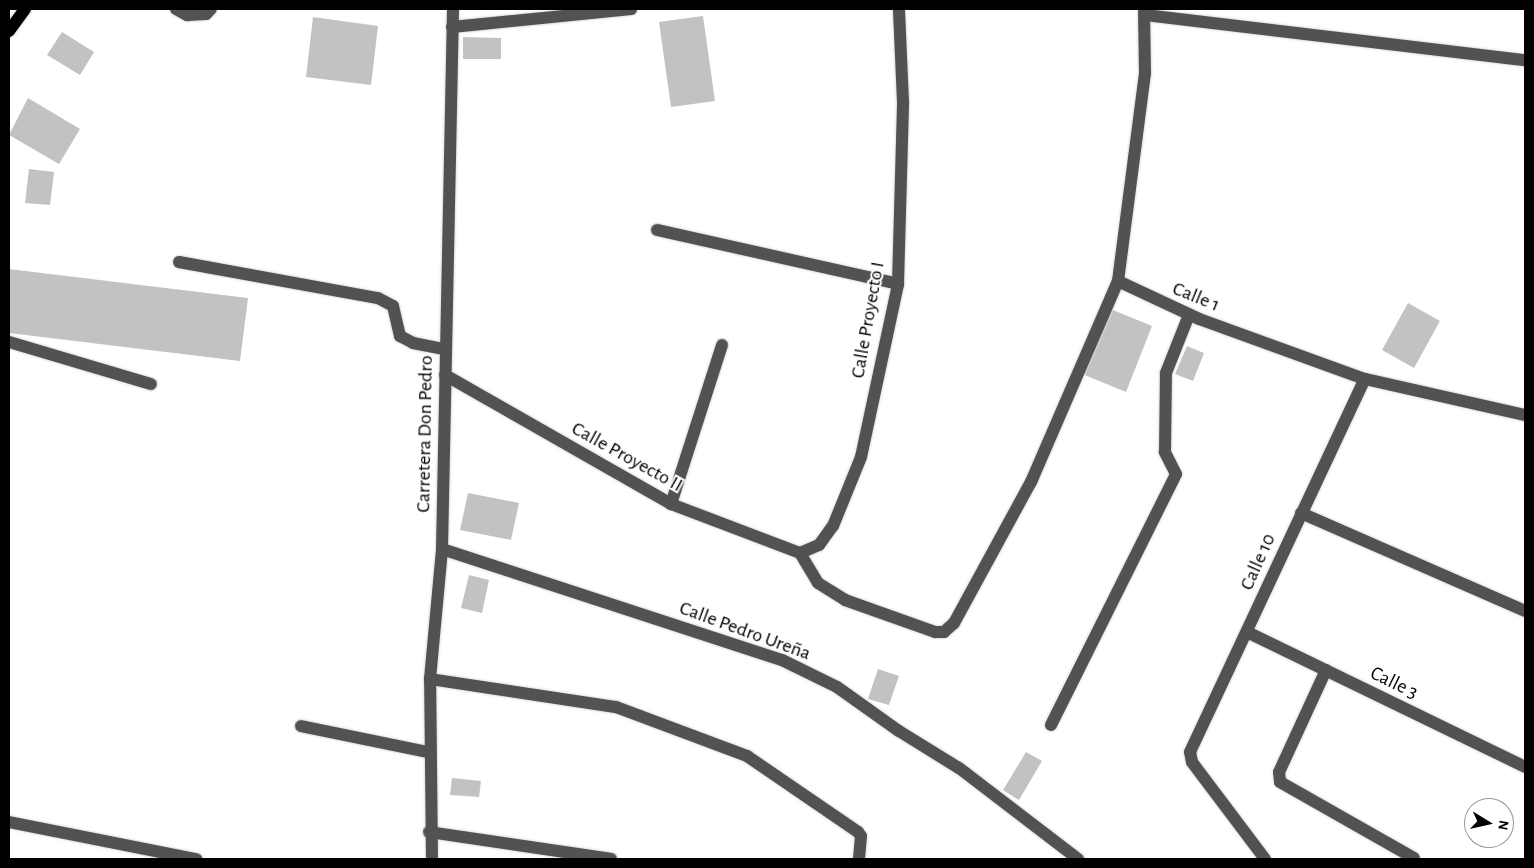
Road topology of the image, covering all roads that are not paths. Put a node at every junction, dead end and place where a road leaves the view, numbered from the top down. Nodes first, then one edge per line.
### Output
1 (25, 9) edge
2 (176, 9) edge
3 (210, 9) edge
4 (453, 9) edge
5 (631, 9) edge
6 (899, 9) edge
7 (1144, 12) edge
8 (452, 28) junction
9 (9, 31) edge
10 (1525, 60) edge
11 (657, 230) dead end
12 (179, 262) dead end
13 (1118, 281) junction
14 (898, 284) junction
15 (1189, 315) junction
16 (9, 342) edge
17 (722, 345) dead end
18 (445, 349) junction
19 (444, 376) junction
20 (1365, 379) junction
21 (151, 384) dead end
22 (1525, 416) edge
23 (670, 504) junction
24 (1301, 513) junction
25 (442, 549) junction
26 (800, 553) junction
27 (1525, 611) edge
28 (1247, 632) junction
29 (1326, 670) junction
30 (430, 679) junction
31 (1051, 725) dead end
32 (301, 726) dead end
33 (428, 752) junction
34 (1525, 767) edge
35 (9, 822) edge
36 (429, 832) junction
37 (1064, 853) edge
38 (1414, 858) dead end
39 (196, 859) edge
40 (432, 859) edge
41 (611, 859) edge
42 (859, 859) edge
43 (1078, 859) edge
44 (1265, 859) edge

1 - 9 main road
2 - 3 street
4 - 8 street, Carretera Don Pedro
5 - 8 street
6 - 14 street, Calle Proyecto I
7 - 10 street
7 - 13 street
8 - 18 street, Carretera Don Pedro
11 - 14 street
12 - 18 street
13 - 15 street, Calle 1
13 - 26 street
14 - 26 street, Calle Proyecto I
15 - 20 street, Calle 1
15 - 31 street
16 - 21 street
17 - 23 street
18 - 19 street, Carretera Don Pedro
19 - 23 street, Calle Proyecto II
19 - 25 street, Carretera Don Pedro
20 - 22 street, Calle 1
20 - 24 street, Calle 10
23 - 26 street, Calle Proyecto II
24 - 27 street
24 - 28 street, Calle 10
25 - 30 street, Carretera Don Pedro
25 - 37 street, Calle Pedro Ureña
28 - 29 street, Calle 3
28 - 44 street, Calle 10
29 - 34 street, Calle 3
29 - 38 street
30 - 33 street, Carretera Don Pedro
30 - 42 street
32 - 33 street
33 - 36 street, Carretera Don Pedro
35 - 39 street
36 - 40 street, Carretera Don Pedro
36 - 41 street
37 - 43 street, Calle Pedro Ureña

